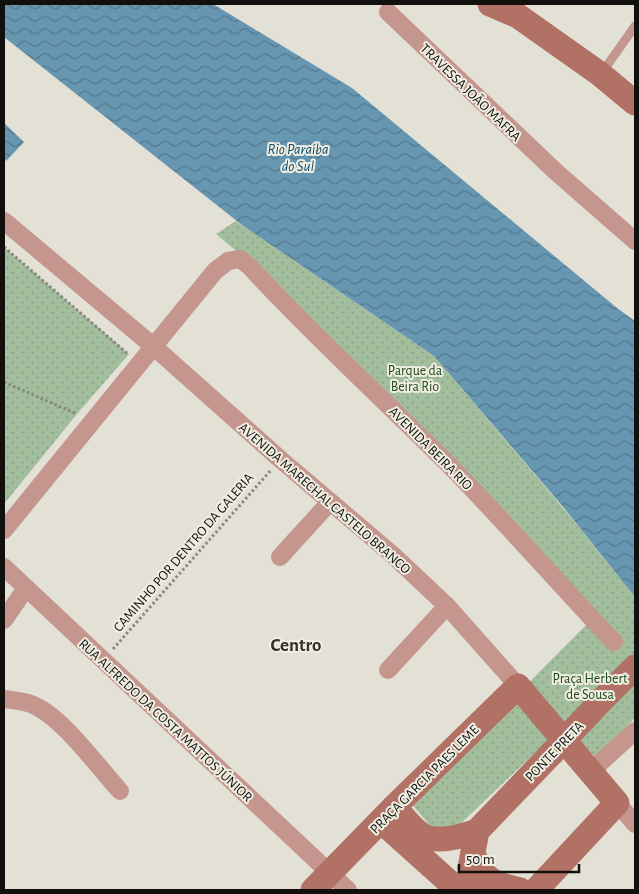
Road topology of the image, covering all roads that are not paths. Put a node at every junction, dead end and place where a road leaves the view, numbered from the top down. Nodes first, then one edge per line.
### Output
1 (490, 4) edge
2 (523, 10) edge
3 (388, 12) dead end
4 (635, 26) edge
5 (600, 74) junction
6 (635, 103) edge
7 (4, 221) edge
8 (635, 240) edge
9 (153, 346) junction
10 (330, 502) junction
11 (4, 530) edge
12 (280, 557) dead end
13 (4, 567) edge
14 (26, 588) junction
15 (447, 606) junction
16 (4, 620) edge
17 (614, 642) dead end
18 (635, 667) edge
19 (388, 670) dead end
20 (518, 686) junction
21 (4, 699) edge
22 (635, 731) edge
23 (590, 772) junction
24 (120, 791) dead end
25 (617, 803) junction
26 (387, 814) junction
27 (635, 824) edge
28 (475, 842) junction
29 (321, 881) edge
30 (348, 890) edge
31 (458, 890) edge
32 (471, 890) edge
33 (520, 890) edge
34 (536, 890) edge

1 - 2 street
2 - 5 street
3 - 8 street, TRAVESSA JOÃO MAFRA
4 - 5 lane
5 - 6 street
7 - 9 street, AVENIDA MARECHAL CASTELO BRANCO
9 - 10 street, AVENIDA MARECHAL CASTELO BRANCO
9 - 11 street
9 - 17 street, AVENIDA BEIRA RIO
10 - 12 street
10 - 15 street, AVENIDA MARECHAL CASTELO BRANCO
13 - 14 street, RUA ALFREDO DA COSTA MATTOS JÚNIOR
14 - 16 street
14 - 29 street, RUA ALFREDO DA COSTA MATTOS JÚNIOR
15 - 19 street
15 - 20 street, AVENIDA MARECHAL CASTELO BRANCO
18 - 28 street, PONTE PRETA, bridge
20 - 23 street, AVENIDA MARECHAL CASTELO BRANCO
20 - 26 street, PRAÇA GARCIA PAES LEME
21 - 24 street
22 - 23 street
23 - 25 street, AVENIDA MARECHAL CASTELO BRANCO
25 - 27 street
25 - 34 street
26 - 28 street
26 - 29 street, PRAÇA GARCIA PAES LEME
26 - 31 street
28 - 32 street
28 - 33 street
29 - 30 street

